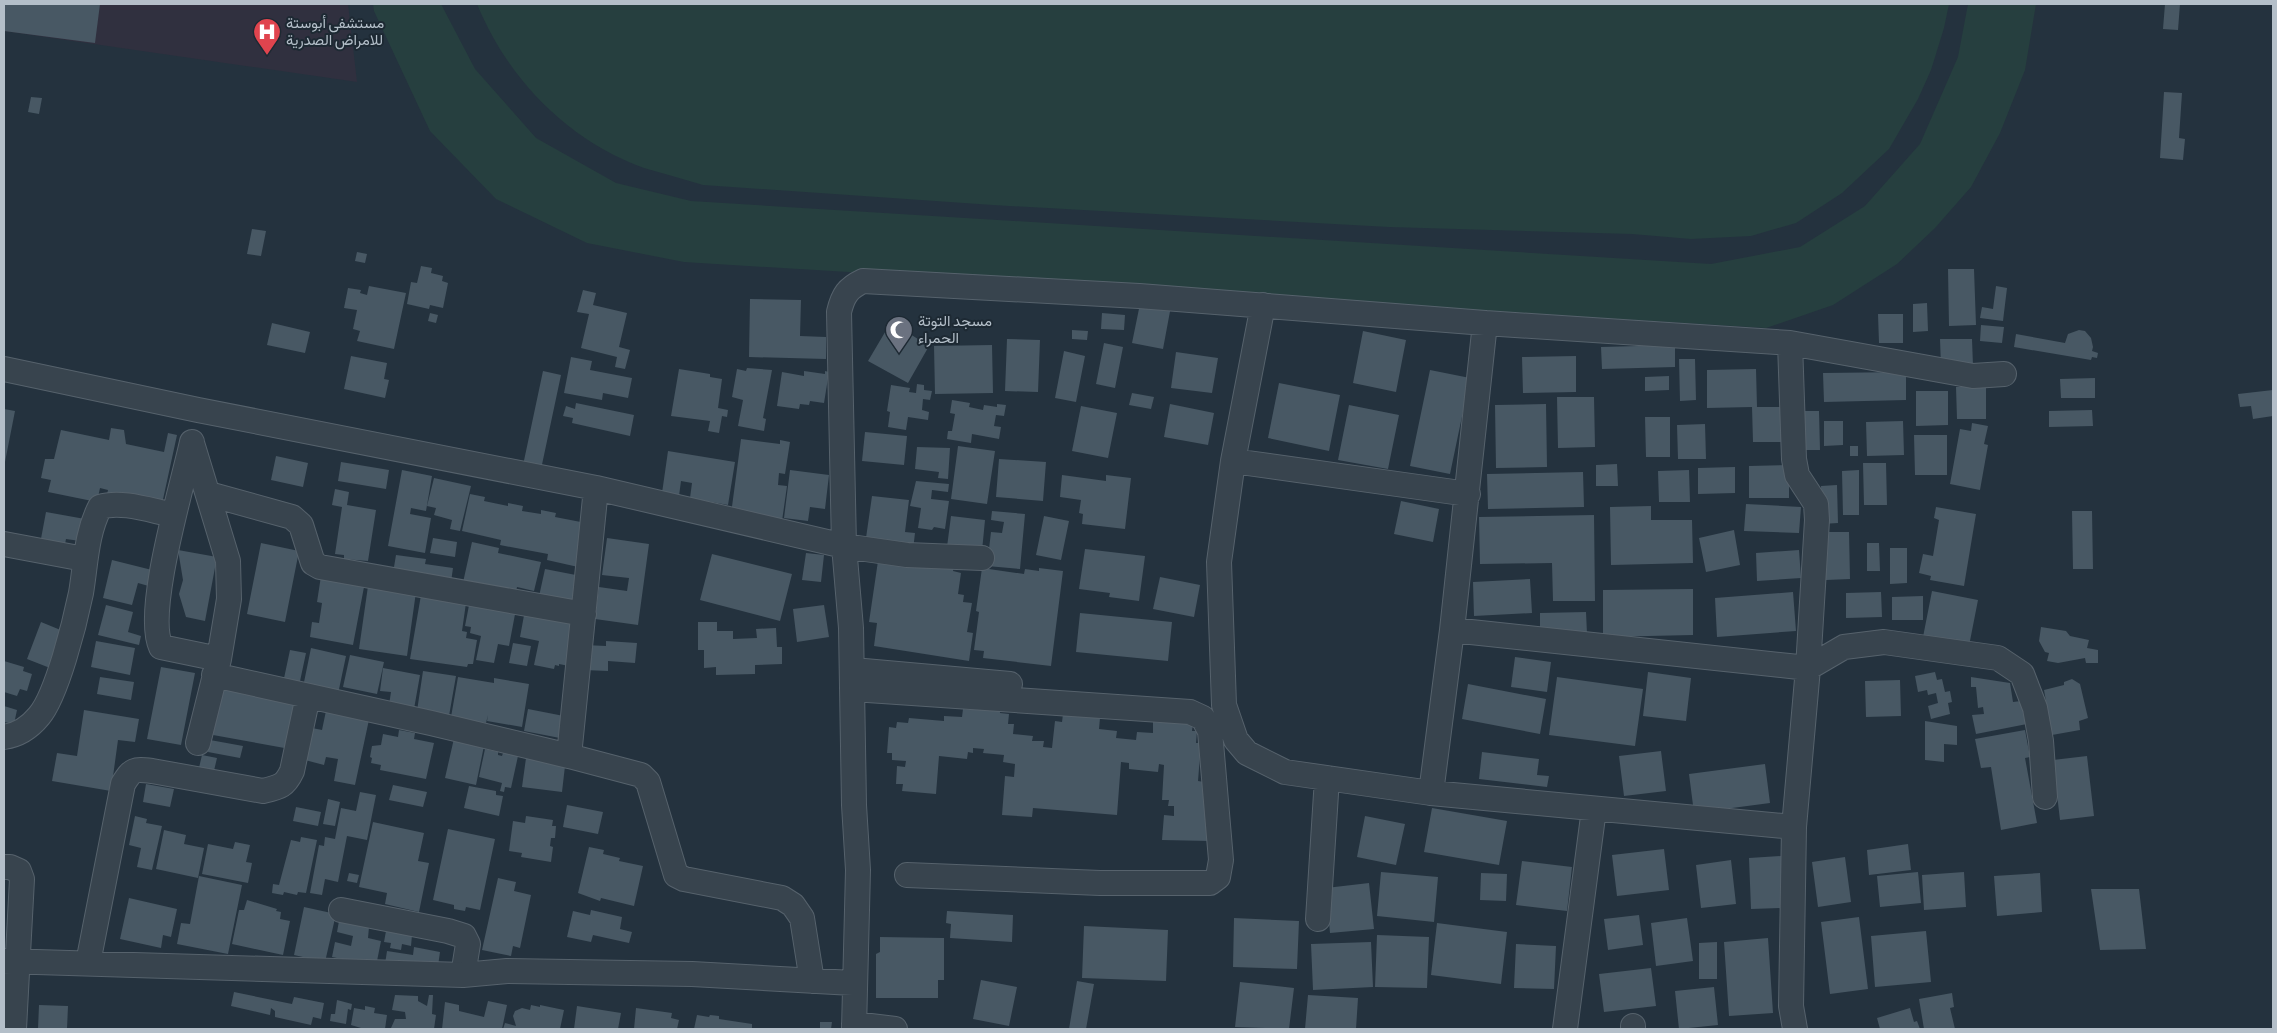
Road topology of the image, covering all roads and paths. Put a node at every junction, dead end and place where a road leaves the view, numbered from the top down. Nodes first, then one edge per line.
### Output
1 (1263, 306) junction
2 (1485, 323) junction
3 (1790, 343) junction
4 (4, 369) edge
5 (2004, 374) dead end
6 (198, 410) junction
7 (192, 443) junction
8 (1233, 461) junction
9 (596, 488) junction
10 (209, 494) junction
11 (1468, 494) junction
12 (174, 515) junction
13 (4, 544) edge
14 (844, 546) junction
15 (982, 558) dead end
16 (84, 559) junction
17 (584, 614) junction
18 (1452, 630) junction
19 (217, 667) junction
20 (1808, 668) junction
21 (853, 679) junction
22 (308, 696) junction
23 (1224, 705) junction
24 (4, 737) edge
25 (198, 743) dead end
26 (569, 756) junction
27 (1327, 778) junction
28 (1431, 793) junction
29 (2045, 797) dead end
30 (1594, 808) junction
31 (1794, 827) junction
32 (4, 867) edge
33 (907, 875) dead end
34 (341, 910) dead end
35 (1318, 919) dead end
36 (11, 962) edge
37 (88, 963) junction
38 (463, 975) junction
39 (812, 981) junction
40 (853, 983) junction
41 (854, 1027) edge
42 (14, 1029) edge
43 (895, 1029) edge
44 (1565, 1029) edge
45 (1795, 1029) edge

1 - 2 street
1 - 8 street
1 - 14 street
2 - 3 street
2 - 11 street
3 - 5 street
3 - 20 street
4 - 6 street
6 - 7 street
6 - 9 street
7 - 10 street
7 - 12 street
8 - 11 street
8 - 23 street
9 - 14 street
9 - 17 street
10 - 17 street
10 - 19 street
11 - 18 street
12 - 16 street
12 - 19 street
13 - 16 street
14 - 15 street
14 - 21 street
16 - 24 street
17 - 26 street
18 - 20 street
18 - 28 street
19 - 22 street
19 - 25 street
20 - 29 street
20 - 31 street
21 - 23 street
21 - 33 street
21 - 40 street
22 - 26 street
22 - 37 street
23 - 27 street
26 - 39 street
27 - 28 street
27 - 35 street
28 - 30 street
30 - 31 street
30 - 44 street
31 - 45 street
32 - 36 street
34 - 38 street
36 - 37 street
36 - 42 street
37 - 38 street
38 - 39 street
39 - 40 street
40 - 41 street
41 - 43 street

